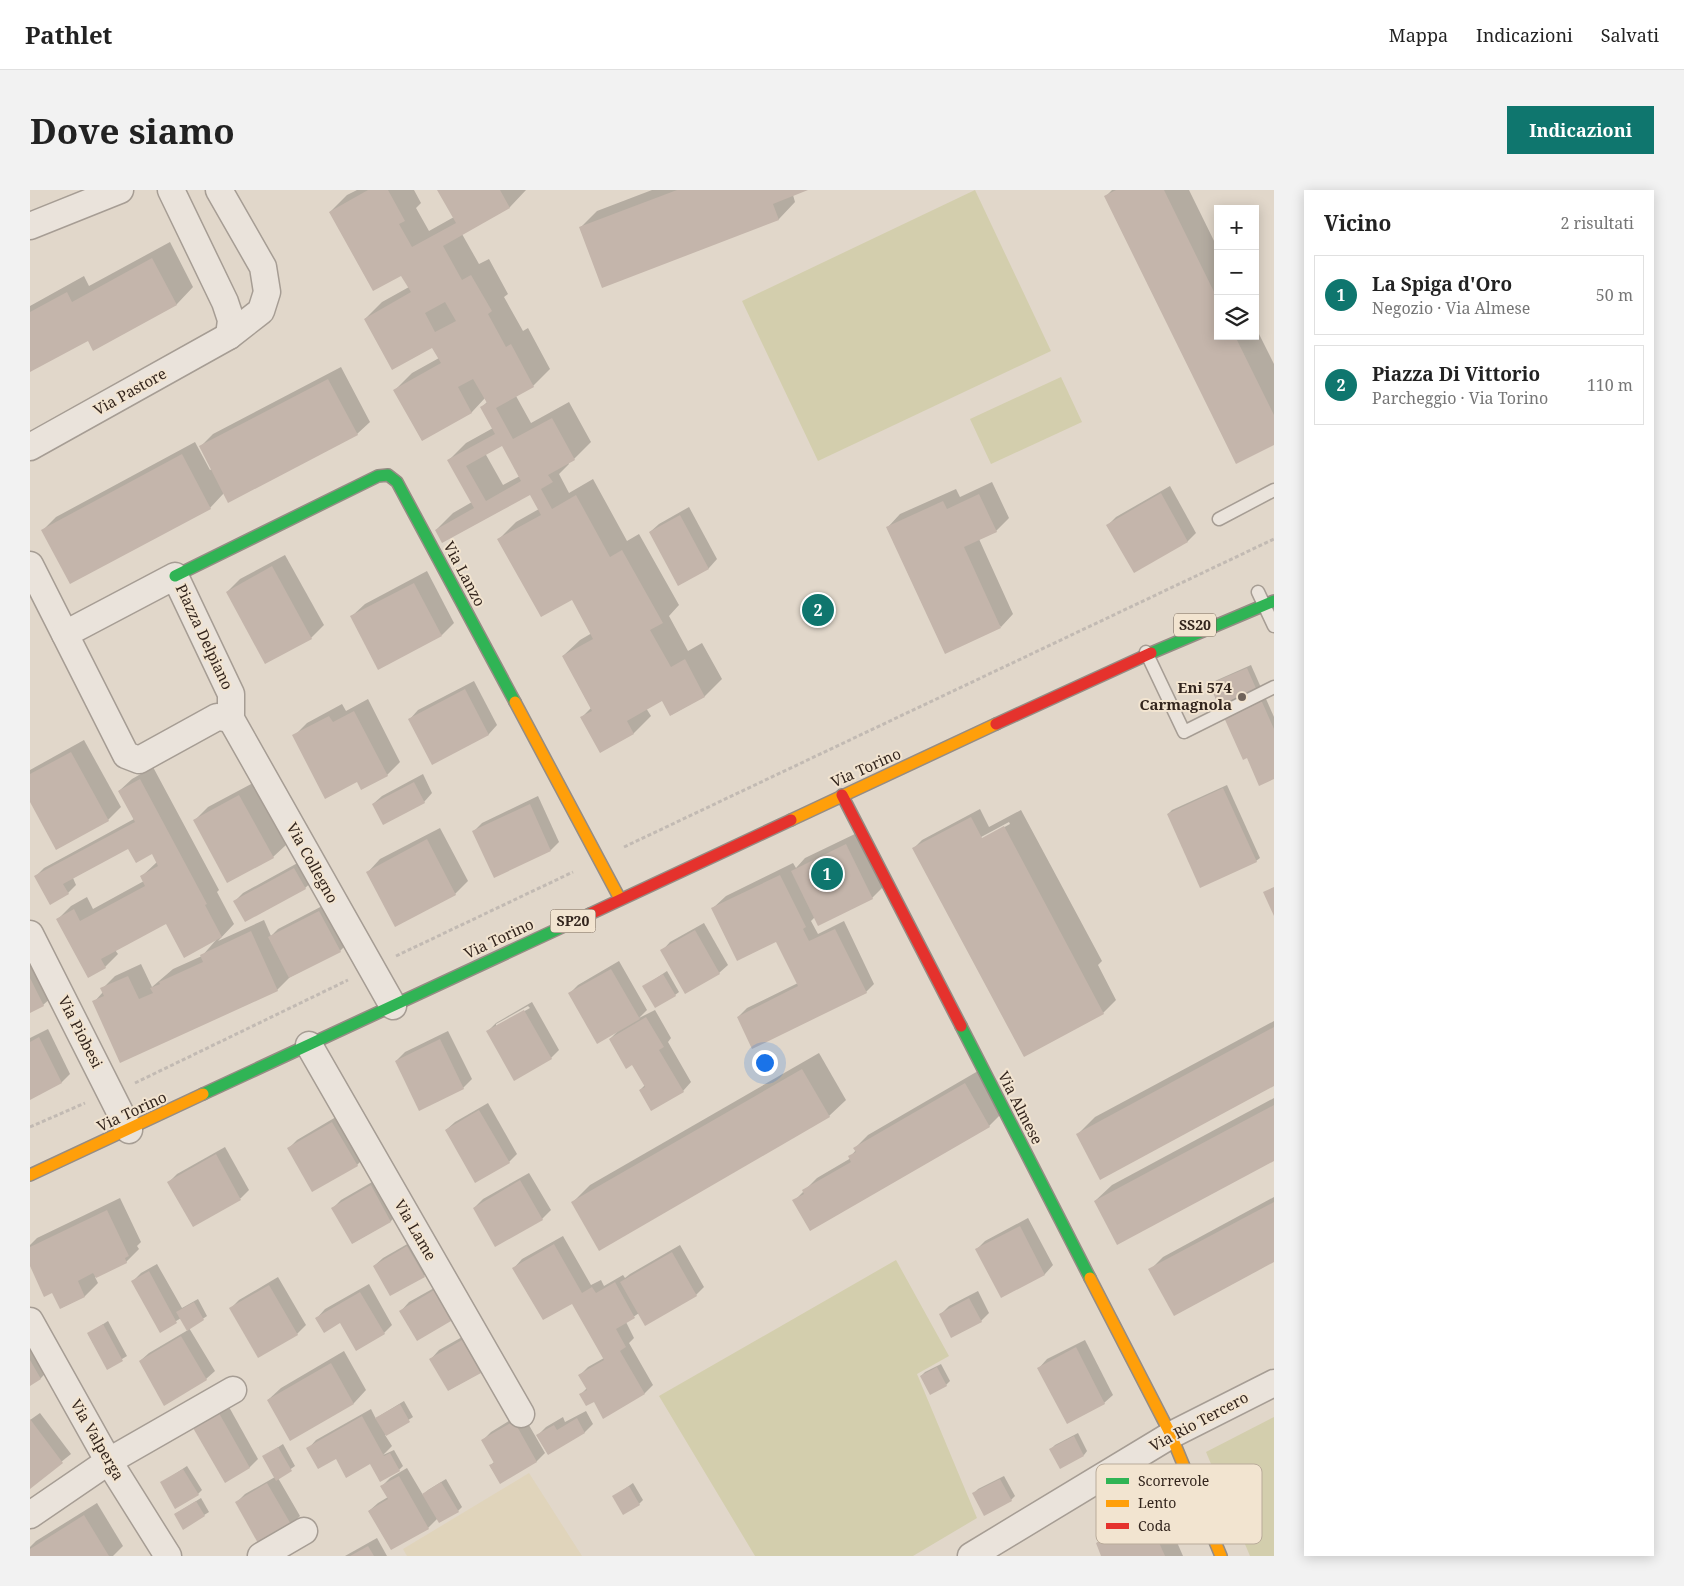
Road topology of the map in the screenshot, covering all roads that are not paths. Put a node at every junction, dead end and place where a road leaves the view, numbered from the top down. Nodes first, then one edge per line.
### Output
1 (120, 190) edge
2 (170, 190) edge
3 (219, 190) edge
4 (30, 226) edge
5 (229, 336) junction
6 (30, 447) edge
7 (1274, 490) edge
8 (1219, 519) dead end
9 (30, 565) edge
10 (175, 576) junction
11 (1257, 592) dead end
12 (1269, 603) edge
13 (1223, 610) dead end
14 (1274, 626) edge
15 (65, 634) junction
16 (1146, 653) junction
17 (1116, 668) joint
18 (1274, 687) edge
19 (231, 719) junction
20 (842, 795) junction
21 (620, 899) junction
22 (30, 934) edge
23 (393, 1006) junction
24 (309, 1045) junction
25 (129, 1130) junction
26 (30, 1175) edge
27 (30, 1322) edge
28 (1274, 1383) edge
29 (233, 1390) dead end
30 (521, 1414) dead end
31 (1171, 1435) junction
32 (109, 1461) junction
33 (1123, 1464) edge
34 (1183, 1464) edge
35 (1096, 1480) edge
36 (30, 1515) edge
37 (304, 1531) dead end
38 (1216, 1544) edge
39 (168, 1556) edge
40 (261, 1556) edge
41 (971, 1556) edge
42 (1221, 1556) edge

1 - 4 street
2 - 5 street
3 - 5 street, Via Pastore
5 - 6 street, Via Pastore
7 - 8 lane
9 - 15 street
10 - 15 street, Piazza Delpiano
10 - 19 street, Piazza Delpiano
10 - 21 street, Via Lanzo
11 - 12 lane
12 - 14 lane
12 - 16 street, SS20
13 - 16 street, SS20
15 - 19 street
16 - 17 street, SS20
16 - 18 lane
17 - 20 street, Via Torino / SP20
19 - 23 street, Via Collegno
20 - 21 street, Via Torino / SP20
20 - 31 street, Via Almese
21 - 23 street, Via Torino / SP20
22 - 25 street, Via Piobesi
23 - 24 street, Via Torino / SP20
24 - 25 street, Via Torino / SP20
24 - 30 street, Via Lame
25 - 26 street, Via Torino / SP20
27 - 32 street, Via Valperga
28 - 31 street, Via Rio Tercero
29 - 32 street
31 - 33 street, Via Rio Tercero
31 - 34 street, Via Almese
32 - 36 street
32 - 39 street, Via Valperga
35 - 41 street, Via Rio Tercero
37 - 40 street
38 - 42 street, Via Almese

